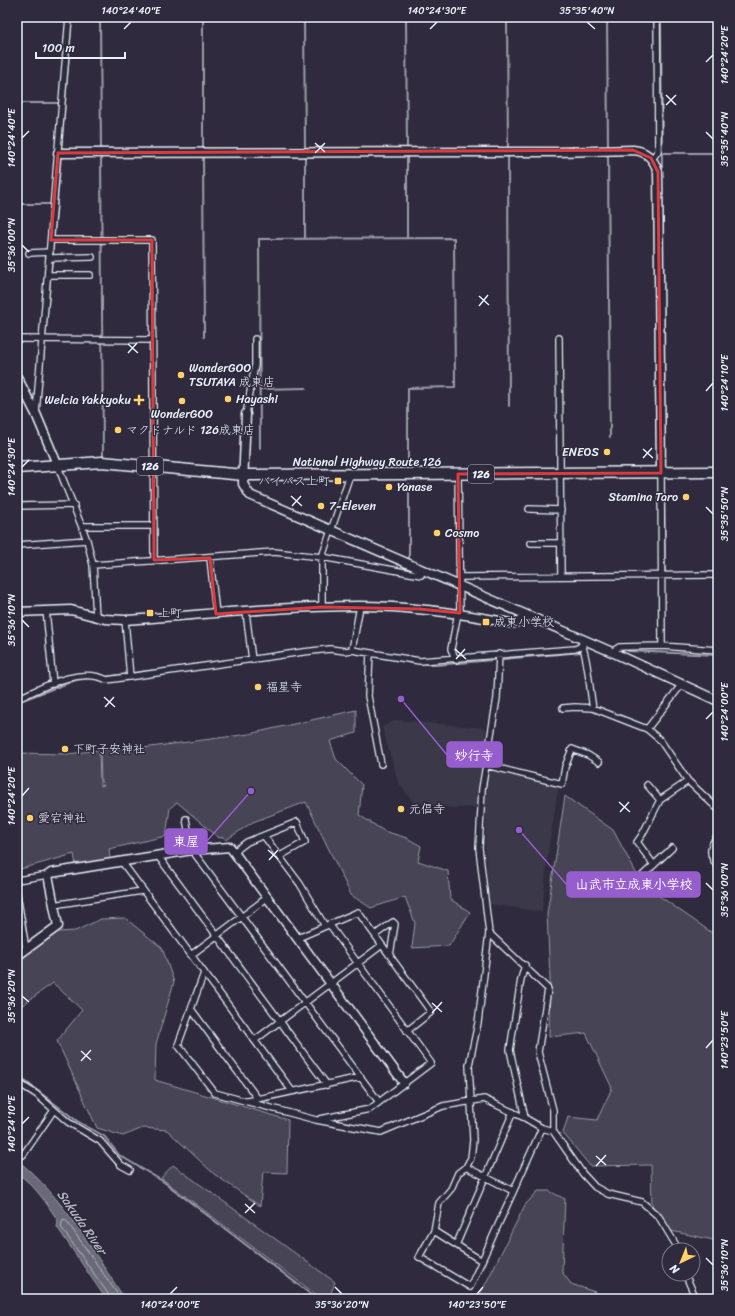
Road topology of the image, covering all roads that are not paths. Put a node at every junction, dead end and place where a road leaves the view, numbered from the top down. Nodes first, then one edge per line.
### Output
1 (69, 17) edge
2 (657, 17) edge
3 (58, 153) junction
4 (652, 159) junction
5 (50, 240) junction
6 (29, 253) dead end
7 (50, 255) junction
8 (92, 258) dead end
9 (48, 275) junction
10 (90, 275) dead end
11 (559, 338) dead end
12 (17, 339) edge
13 (255, 339) dead end
14 (42, 340) junction
15 (154, 340) junction
16 (17, 377) edge
17 (36, 414) junction
18 (246, 414) joint
19 (57, 464) junction
20 (154, 466) junction
21 (17, 468) edge
22 (718, 472) edge
23 (661, 473) junction
24 (458, 474) junction
25 (561, 474) junction
26 (244, 475) junction
27 (350, 475) junction
28 (74, 505) junction
29 (17, 506) edge
30 (529, 509) dead end
31 (561, 510) junction
32 (82, 526) junction
33 (154, 526) junction
34 (331, 531) junction
35 (87, 540) junction
36 (531, 543) dead end
37 (561, 543) junction
38 (17, 544) edge
39 (322, 557) junction
40 (210, 558) junction
41 (154, 560) junction
42 (93, 565) junction
43 (422, 570) junction
44 (662, 575) junction
45 (718, 575) edge
46 (460, 576) junction
47 (561, 576) junction
48 (460, 586) junction
49 (360, 606) junction
50 (322, 607) junction
51 (46, 610) junction
52 (17, 612) edge
53 (246, 612) junction
54 (459, 613) junction
55 (216, 614) junction
56 (528, 616) junction
57 (96, 617) junction
58 (125, 620) junction
59 (583, 642) junction
60 (662, 646) junction
61 (349, 650) junction
62 (718, 650) edge
63 (612, 652) junction
64 (370, 653) junction
65 (498, 657) junction
66 (252, 658) junction
67 (456, 660) junction
68 (130, 675) junction
69 (53, 684) junction
70 (682, 684) junction
71 (17, 699) edge
72 (718, 701) edge
73 (563, 708) dead end
74 (593, 708) junction
75 (647, 729) junction
76 (598, 762) dead end
77 (381, 764) dead end
78 (486, 765) junction
79 (688, 781) junction
80 (647, 786) dead end
81 (660, 800) junction
82 (718, 809) edge
83 (186, 819) dead end
84 (718, 835) edge
85 (264, 836) junction
86 (672, 848) dead end
87 (192, 850) junction
88 (234, 852) junction
89 (158, 856) junction
90 (280, 856) junction
91 (122, 862) junction
92 (654, 865) junction
93 (718, 867) edge
94 (48, 875) junction
95 (642, 876) dead end
96 (17, 880) edge
97 (142, 891) junction
98 (17, 894) edge
99 (268, 898) junction
100 (53, 904) junction
101 (19, 917) edge
102 (242, 917) junction
103 (327, 925) junction
104 (489, 933) junction
105 (375, 935) junction
106 (217, 936) junction
107 (298, 938) junction
108 (382, 945) junction
109 (26, 949) junction
110 (191, 955) junction
111 (390, 955) junction
112 (17, 956) edge
113 (356, 964) junction
114 (524, 965) junction
115 (204, 973) junction
116 (331, 982) junction
117 (306, 1002) junction
118 (191, 1009) junction
119 (280, 1022) junction
120 (407, 1030) junction
121 (255, 1040) junction
122 (361, 1078) junction
123 (404, 1083) junction
124 (327, 1084) junction
125 (18, 1085) edge
126 (292, 1091) junction
127 (258, 1099) junction
128 (248, 1102) junction
129 (379, 1102) junction
130 (471, 1102) junction
131 (54, 1110) junction
132 (513, 1112) junction
133 (525, 1118) junction
134 (316, 1120) junction
135 (542, 1128) junction
136 (553, 1131) junction
137 (23, 1155) dead end
138 (466, 1167) junction
139 (130, 1170) dead end
140 (485, 1177) junction
141 (513, 1191) junction
142 (434, 1231) junction
143 (674, 1242) edge
144 (457, 1243) junction
145 (482, 1261) junction
146 (689, 1282) edge
147 (698, 1299) edge

1 - 3 street
2 - 4 street
3 - 4 street
3 - 5 street
4 - 23 street
5 - 7 street
5 - 15 street
6 - 7 street
7 - 8 street
7 - 9 street
9 - 10 street
9 - 14 street
11 - 25 street
12 - 14 street
13 - 18 street
14 - 15 street
14 - 17 street
15 - 20 street
16 - 17 street
17 - 19 street
18 - 26 street
19 - 20 highway, National Highway Route 126 / 126
19 - 21 highway, National Highway Route 126 / 126
19 - 28 street
20 - 26 highway, National Highway Route 126 / 126
20 - 33 street
22 - 23 highway, National Highway Route 126 / 126
23 - 25 highway, National Highway Route 126 / 126
23 - 44 street
24 - 25 highway, National Highway Route 126 / 126
24 - 27 highway, National Highway Route 126 / 126
24 - 46 street
25 - 31 street
26 - 27 highway, National Highway Route 126 / 126
26 - 34 street
27 - 34 street
28 - 29 street
28 - 32 street
30 - 31 street
31 - 37 street
32 - 33 street
32 - 35 street
33 - 41 street
34 - 39 street
34 - 43 street
35 - 38 street
35 - 42 street
36 - 37 street
37 - 47 street
39 - 40 street
39 - 43 street
39 - 50 street
40 - 41 street
40 - 55 street
41 - 42 street
42 - 57 street
43 - 48 street
44 - 45 street
44 - 47 street
44 - 60 street
46 - 47 street
46 - 48 street
48 - 54 street
48 - 56 street
49 - 50 street
49 - 54 street
49 - 61 street
50 - 53 street
51 - 52 street
51 - 57 street
51 - 69 street
53 - 55 street
53 - 66 street
54 - 56 street
54 - 67 street
55 - 58 street
56 - 59 street
57 - 58 street
58 - 68 street
59 - 63 street
59 - 65 street
59 - 74 street
60 - 62 street
60 - 63 street
61 - 64 street
61 - 66 street
63 - 70 street
64 - 67 street
64 - 77 street
65 - 67 street
65 - 78 street
66 - 68 street
68 - 69 street
69 - 71 street
70 - 72 street
70 - 75 street
73 - 74 street
74 - 75 street
75 - 79 street
76 - 78 street
78 - 104 street
79 - 81 street
79 - 82 street
80 - 81 street
81 - 92 street
83 - 87 street
84 - 93 street
85 - 88 street
85 - 90 street
85 - 90 street
86 - 92 street
87 - 88 street
87 - 89 street
87 - 102 street
88 - 99 street
89 - 91 street
89 - 106 street
90 - 103 street
91 - 94 street
91 - 97 street
92 - 95 street
94 - 96 street
94 - 100 street
97 - 100 street
97 - 110 street
98 - 101 street
99 - 102 street
99 - 107 street
100 - 109 street
101 - 109 street
102 - 106 street
102 - 117 street
103 - 105 street
103 - 107 street
103 - 113 street
104 - 114 street
104 - 130 street
105 - 108 street
105 - 111 street
106 - 110 street
106 - 119 street
107 - 116 street
108 - 111 street
108 - 113 street
109 - 112 street
110 - 115 street
111 - 120 street
113 - 116 street
113 - 120 street
114 - 133 street
114 - 136 street
115 - 118 street
115 - 121 street
116 - 117 street
116 - 123 street
117 - 119 street
117 - 122 street
118 - 127 street
118 - 128 street
119 - 121 street
119 - 124 street
120 - 123 street
121 - 126 street
122 - 124 street
122 - 129 street
123 - 129 street
124 - 126 street
125 - 131 street
126 - 127 street
127 - 128 street
128 - 134 street
129 - 134 street
130 - 132 street
130 - 134 street
130 - 138 street
131 - 137 street
131 - 139 street
132 - 133 street
132 - 140 street
133 - 135 street
135 - 136 street
135 - 141 street
136 - 143 street
138 - 140 street
138 - 142 street
140 - 141 street
140 - 144 street
141 - 145 street
142 - 144 street
142 - 145 street
144 - 145 street
146 - 147 street

